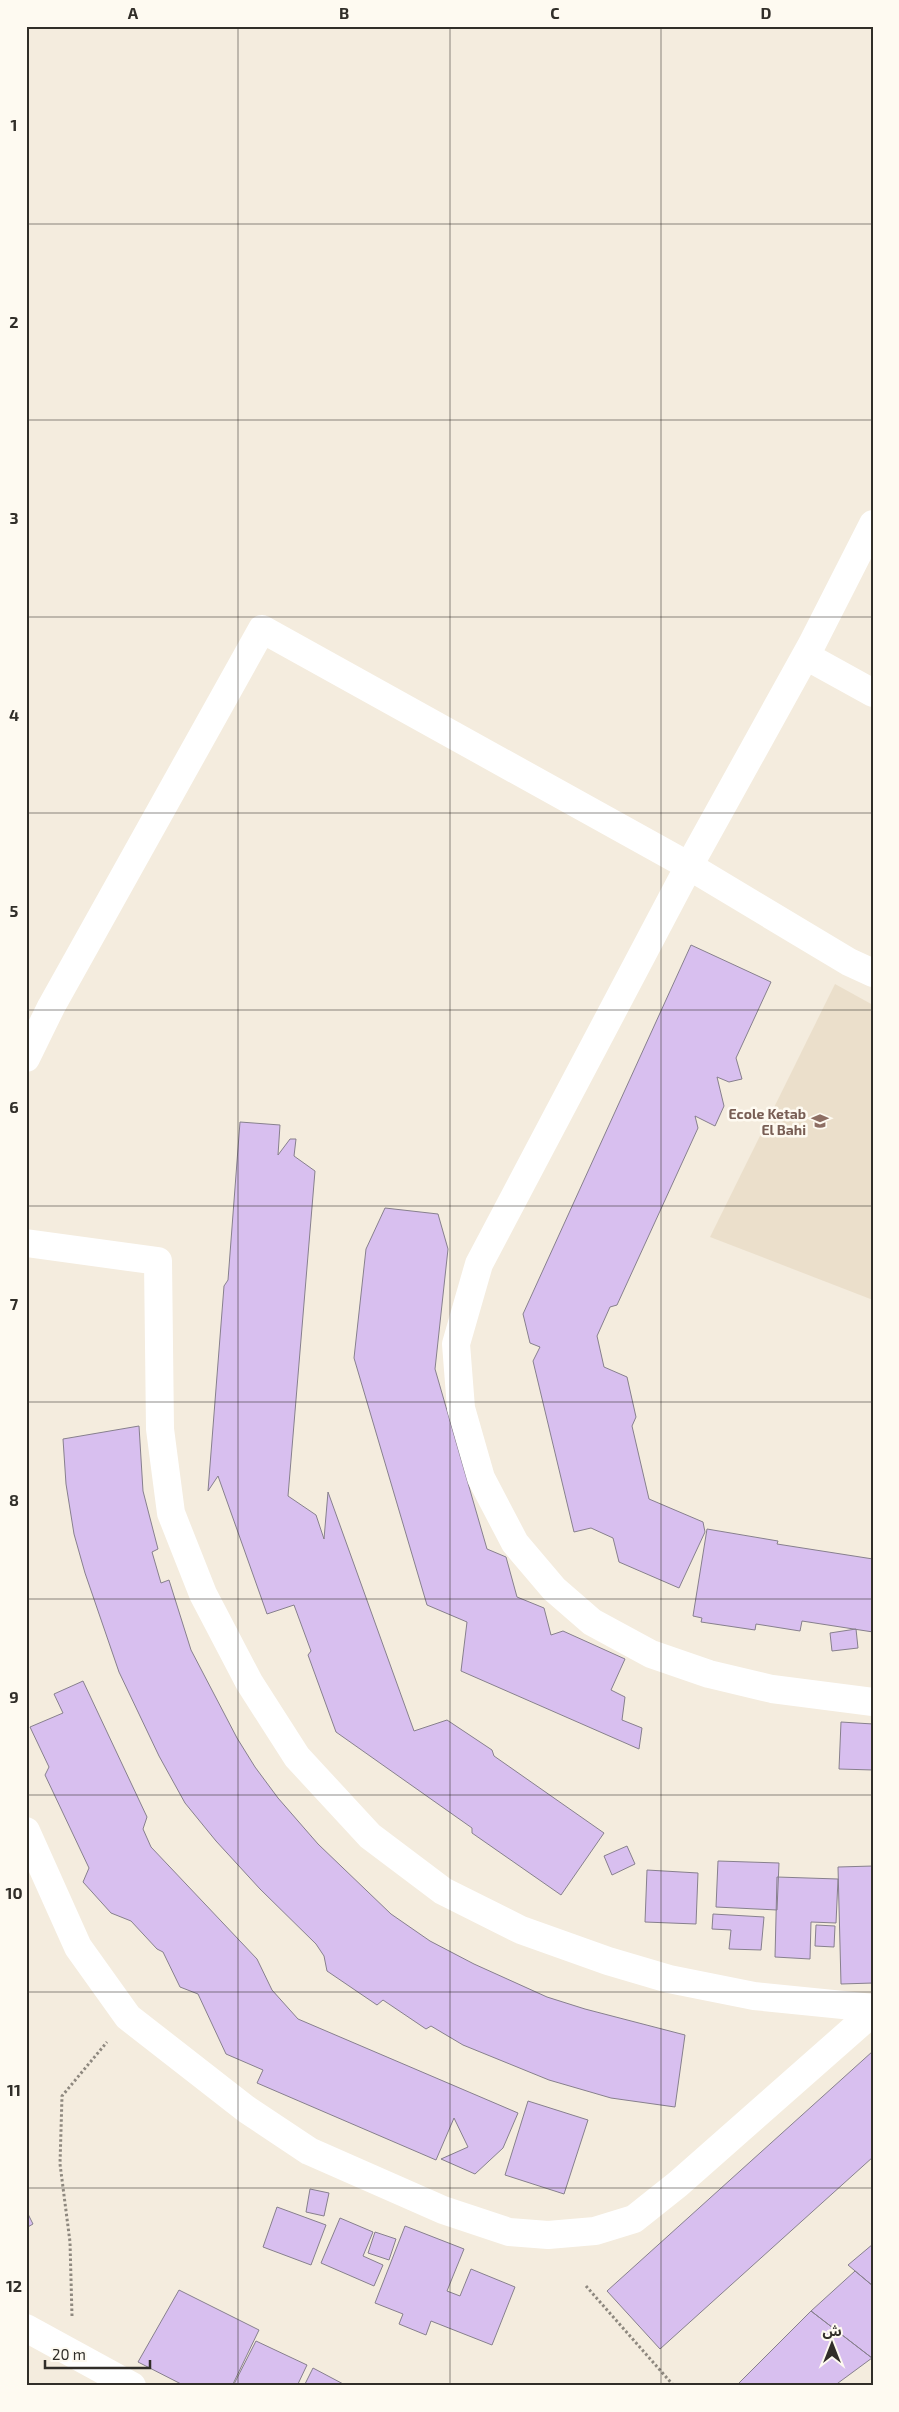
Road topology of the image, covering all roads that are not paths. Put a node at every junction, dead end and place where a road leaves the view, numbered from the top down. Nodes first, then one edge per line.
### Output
1 (873, 524) edge
2 (806, 656) junction
3 (873, 693) edge
4 (689, 866) junction
5 (873, 973) edge
6 (26, 1058) edge
7 (26, 1243) edge
8 (873, 1702) edge
9 (26, 1831) edge
10 (873, 2008) edge
11 (873, 2012) edge
12 (26, 2328) edge
13 (132, 2386) edge

1 - 2 street
2 - 3 street
2 - 4 street
4 - 5 street
4 - 6 street
4 - 8 street
7 - 10 street
9 - 11 street
12 - 13 street

